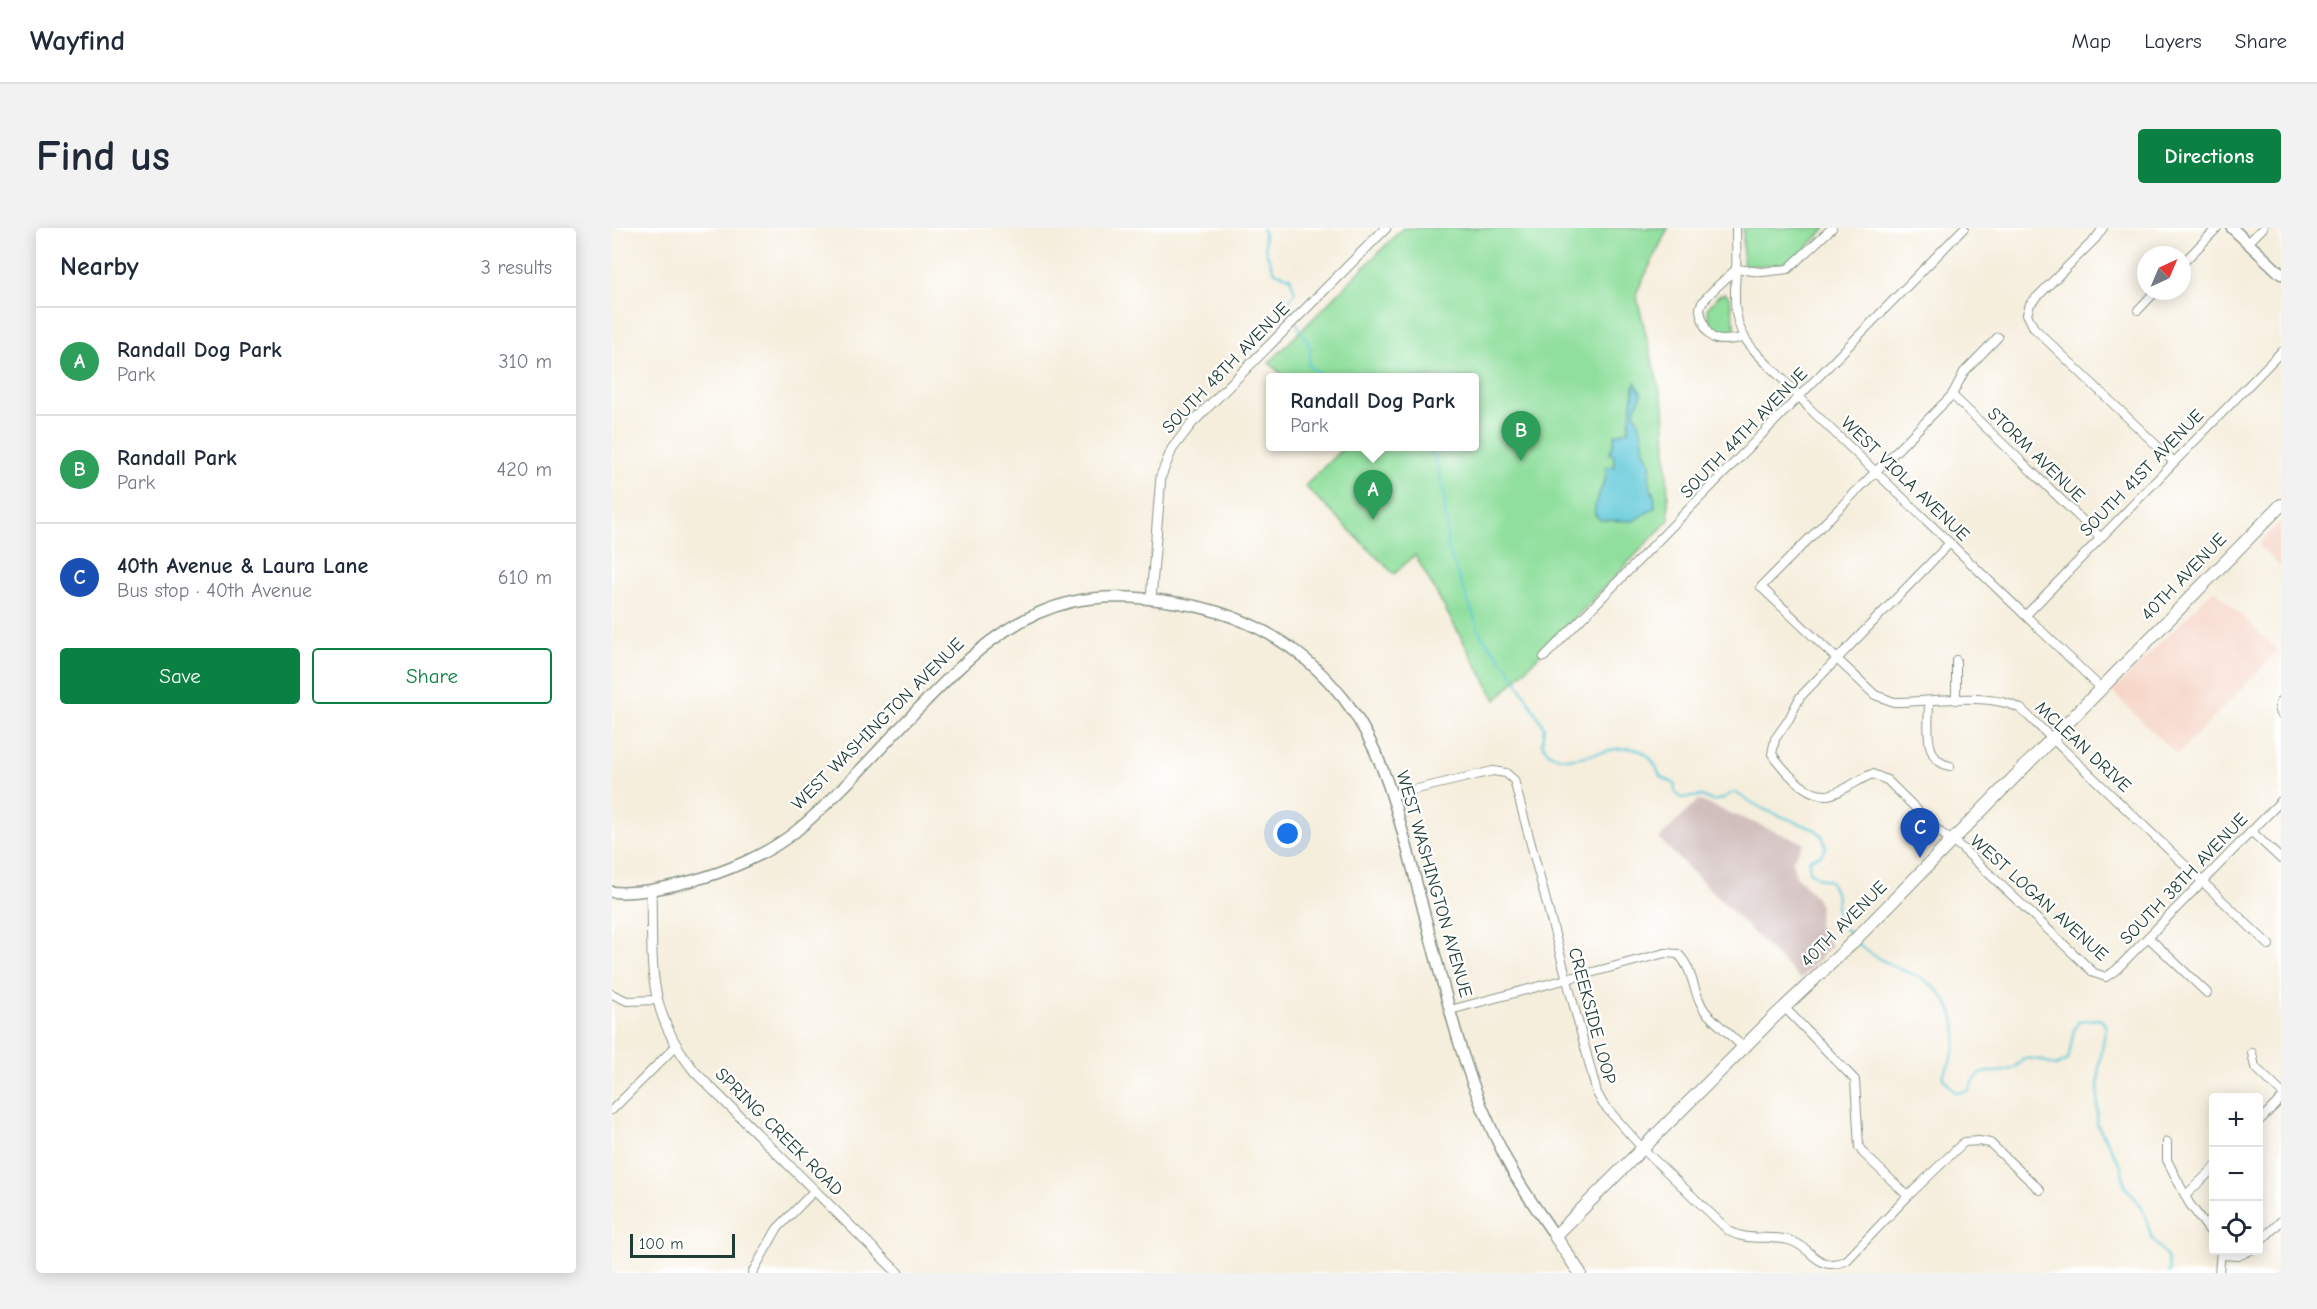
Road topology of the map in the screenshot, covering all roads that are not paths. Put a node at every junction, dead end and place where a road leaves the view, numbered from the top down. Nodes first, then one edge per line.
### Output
1 (1386, 228) edge
2 (1736, 228) edge
3 (1832, 228) edge
4 (1964, 228) edge
5 (2103, 228) edge
6 (2217, 228) edge
7 (2232, 228) edge
8 (2263, 228) edge
9 (2248, 243) junction
10 (2191, 255) edge
11 (1736, 269) junction
12 (2281, 274) edge
13 (2147, 300) edge
14 (2138, 310) dead end
15 (1998, 337) dead end
16 (1744, 338) junction
17 (2281, 352) edge
18 (1952, 395) junction
19 (1801, 397) junction
20 (2174, 462) junction
21 (1876, 471) junction
22 (2281, 505) edge
23 (2100, 537) junction
24 (1950, 543) junction
25 (1151, 598) junction
26 (2026, 615) junction
27 (1544, 657) dead end
28 (1837, 660) junction
29 (1956, 660) dead end
30 (2101, 688) junction
31 (1956, 700) junction
32 (1929, 702) junction
33 (2052, 738) junction
34 (1950, 766) dead end
35 (1392, 795) junction
36 (2281, 801) edge
37 (2251, 831) junction
38 (1952, 840) junction
39 (2281, 859) edge
40 (2202, 881) junction
41 (651, 891) junction
42 (612, 892) edge
43 (2148, 937) junction
44 (2269, 945) dead end
45 (2106, 976) joint
46 (1566, 979) junction
47 (2207, 993) dead end
48 (612, 994) edge
49 (657, 1000) junction
50 (1784, 1007) junction
51 (1450, 1010) junction
52 (675, 1047) junction
53 (1743, 1048) junction
54 (2252, 1053) dead end
55 (2281, 1092) edge
56 (2281, 1099) edge
57 (612, 1110) edge
58 (2263, 1118) edge
59 (2167, 1142) dead end
60 (1643, 1149) junction
61 (2209, 1173) edge
62 (2040, 1190) dead end
63 (814, 1191) junction
64 (2186, 1195) junction
65 (1908, 1196) junction
66 (2281, 1221) edge
67 (2209, 1230) edge
68 (1555, 1236) junction
69 (2263, 1240) edge
70 (2222, 1255) edge
71 (752, 1273) edge
72 (898, 1273) edge
73 (1580, 1273) edge
74 (2219, 1273) edge

1 - 25 street, SOUTH 48TH AVENUE
2 - 11 street, WEST VIOLA AVENUE
3 - 11 street
4 - 19 street, SOUTH 44TH AVENUE
5 - 20 street
6 - 10 street
7 - 9 main road
8 - 9 street
9 - 12 main road
11 - 16 street, WEST VIOLA AVENUE
11 - 16 street
13 - 14 street
15 - 18 street
16 - 19 street, WEST VIOLA AVENUE
17 - 20 street, SOUTH 41ST AVENUE
18 - 21 street
18 - 23 street, STORM AVENUE
19 - 21 street, WEST VIOLA AVENUE
19 - 27 street, SOUTH 44TH AVENUE
20 - 23 street, SOUTH 41ST AVENUE
21 - 24 street, WEST VIOLA AVENUE
21 - 28 street, MCLEAN DRIVE
22 - 30 main road, 40TH AVENUE
23 - 26 street, SOUTH 41ST AVENUE
24 - 26 street, WEST VIOLA AVENUE
24 - 28 street
25 - 35 main road, WEST WASHINGTON AVENUE
25 - 41 main road, WEST WASHINGTON AVENUE
26 - 30 street, WEST VIOLA AVENUE
28 - 32 street, MCLEAN DRIVE
28 - 38 street, WEST LOGAN AVENUE
29 - 31 street
30 - 33 main road, 40TH AVENUE
31 - 32 street, MCLEAN DRIVE
31 - 33 street, MCLEAN DRIVE
32 - 34 street
33 - 38 main road, 40TH AVENUE
33 - 40 street, MCLEAN DRIVE
35 - 46 street, CREEKSIDE LOOP
35 - 51 main road, WEST WASHINGTON AVENUE
36 - 37 street, SOUTH 38TH AVENUE
37 - 39 street
37 - 40 street, SOUTH 38TH AVENUE
38 - 45 street, WEST LOGAN AVENUE
38 - 50 main road, 40TH AVENUE
40 - 43 street, SOUTH 38TH AVENUE
40 - 44 street, MCLEAN DRIVE
41 - 42 main road, WEST WASHINGTON AVENUE
41 - 49 street, SPRING CREEK ROAD
43 - 45 street, SOUTH 38TH AVENUE
43 - 47 street
46 - 51 street
46 - 53 street
46 - 60 street, CREEKSIDE LOOP
48 - 49 street
49 - 52 street, SPRING CREEK ROAD
50 - 53 main road, 40TH AVENUE
50 - 65 street
51 - 68 main road, WEST WASHINGTON AVENUE
52 - 57 street
52 - 63 street, SPRING CREEK ROAD
53 - 60 main road, 40TH AVENUE
54 - 55 street
56 - 58 street
59 - 64 street
60 - 65 street, CREEKSIDE LOOP
60 - 68 main road, 40TH AVENUE
61 - 64 street
62 - 65 street, CREEKSIDE LOOP
63 - 71 street
63 - 72 street, SPRING CREEK ROAD
64 - 67 street
66 - 69 street
68 - 73 main road, WEST WASHINGTON AVENUE
70 - 74 street

